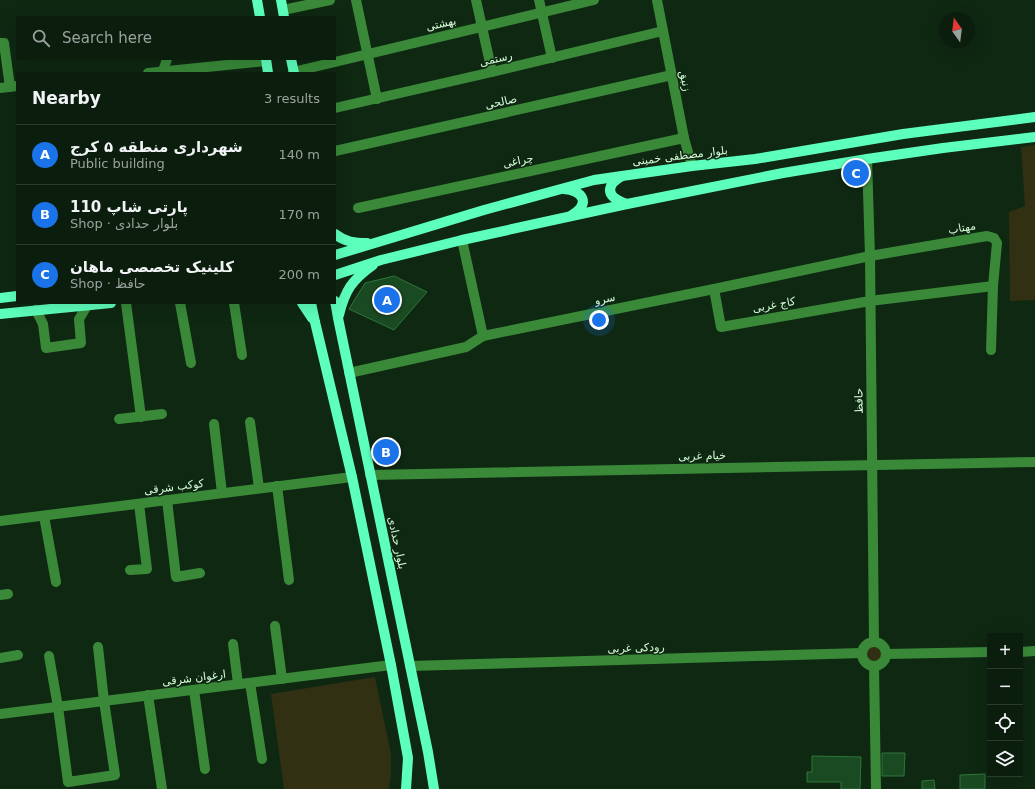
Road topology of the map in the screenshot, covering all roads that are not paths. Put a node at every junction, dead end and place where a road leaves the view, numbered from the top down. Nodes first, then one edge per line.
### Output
1 (257, 0) edge
2 (330, 0) edge
3 (356, 0) edge
4 (476, 0) edge
5 (539, 0) edge
6 (594, 0) edge
7 (657, 0) edge
8 (283, 9) edge
9 (542, 13) junction
10 (260, 16) edge
11 (482, 27) junction
12 (663, 31) junction
13 (0, 43) edge
14 (367, 54) junction
15 (552, 58) junction
16 (167, 60) edge
17 (266, 60) edge
18 (291, 60) edge
19 (163, 71) junction
20 (156, 72) edge
21 (268, 72) edge
22 (294, 72) edge
23 (492, 72) junction
24 (672, 75) junction
25 (9, 87) edge
26 (378, 99) junction
27 (336, 108) edge
28 (1035, 117) edge
29 (1035, 137) edge
30 (684, 138) junction
31 (336, 152) edge
32 (867, 159) junction
33 (692, 166) junction
34 (622, 176) junction
35 (563, 188) junction
36 (627, 204) junction
37 (358, 208) dead end
38 (570, 216) junction
39 (336, 235) edge
40 (462, 240) junction
41 (377, 242) junction
42 (336, 255) edge
43 (870, 256) junction
44 (381, 260) junction
45 (336, 274) edge
46 (993, 286) junction
47 (714, 289) junction
48 (16, 296) edge
49 (0, 298) edge
50 (870, 301) junction
51 (103, 304) edge
52 (126, 304) edge
53 (180, 304) edge
54 (234, 304) edge
55 (303, 304) edge
56 (311, 304) edge
57 (336, 304) edge
58 (87, 306) junction
59 (36, 310) junction
60 (0, 314) edge
61 (338, 318) junction
62 (315, 322) junction
63 (483, 336) junction
64 (991, 350) dead end
65 (242, 355) dead end
66 (191, 364) dead end
67 (349, 373) junction
68 (162, 414) dead end
69 (141, 417) junction
70 (119, 419) dead end
71 (250, 422) dead end
72 (214, 424) dead end
73 (1035, 462) edge
74 (872, 465) junction
75 (370, 475) junction
76 (352, 477) junction
77 (277, 486) junction
78 (259, 488) junction
79 (222, 493) junction
80 (167, 500) junction
81 (139, 504) junction
82 (44, 516) junction
83 (0, 521) edge
84 (130, 570) dead end
85 (200, 574) dead end
86 (289, 580) dead end
87 (56, 582) dead end
88 (275, 626) dead end
89 (874, 642) junction
90 (233, 644) dead end
91 (98, 647) dead end
92 (1035, 651) edge
93 (987, 652) edge
94 (1023, 652) edge
95 (862, 654) junction
96 (886, 654) junction
97 (18, 655) dead end
98 (49, 656) dead end
99 (0, 658) edge
100 (391, 665) junction
101 (410, 666) junction
102 (874, 666) junction
103 (282, 679) junction
104 (250, 683) junction
105 (238, 684) junction
106 (194, 690) junction
107 (148, 696) junction
108 (104, 701) junction
109 (58, 707) junction
110 (0, 714) edge
111 (262, 759) dead end
112 (206, 769) dead end
113 (162, 789) edge
114 (406, 789) edge
115 (434, 789) edge
116 (876, 789) edge

1 - 10 main road
2 - 8 street
3 - 14 street
4 - 11 street
5 - 9 street
6 - 9 street, بهشتی
7 - 12 street, زنبق
9 - 11 street, بهشتی
9 - 15 street
11 - 14 street, بهشتی
11 - 23 street
12 - 15 street, رستمی
12 - 24 street, زنبق
13 - 25 street
14 - 22 street, بهشتی
14 - 26 street
15 - 23 street, رستمی
16 - 19 street
17 - 19 street
17 - 21 main road
18 - 22 main road
19 - 20 street
23 - 26 street, رستمی
24 - 30 street, زنبق
24 - 31 street, صالحی
26 - 27 street, رستمی
28 - 33 main road, بلوار مصطفی خمینی
29 - 32 main road
30 - 33 street, زنبق
30 - 37 street, چراغی
32 - 36 main road
32 - 43 street, حافظ
33 - 34 main road, بلوار مصطفی خمینی
34 - 35 main road, بلوار مصطفی خمینی
34 - 36 main road
35 - 38 main road
35 - 41 main road, بلوار مصطفی خمینی
36 - 38 main road
38 - 40 main road
39 - 41 main road
40 - 44 main road
40 - 63 street
41 - 42 main road, بلوار مصطفی خمینی
43 - 46 street, مهتاب
43 - 47 street, سرو
43 - 50 street, حافظ
44 - 45 main road
44 - 61 main road
46 - 50 street
46 - 64 street, مهتاب
47 - 50 street, کاج غربی
47 - 63 street, سرو
48 - 49 main road
50 - 74 street, حافظ
51 - 58 main road
52 - 69 street
53 - 66 street
54 - 65 street
55 - 62 main road
56 - 62 main road
57 - 61 main road, بلوار حدادی
58 - 59 main road
58 - 59 street
59 - 60 main road
61 - 67 main road, بلوار حدادی
62 - 76 main road
63 - 67 street, سرو
67 - 75 main road, بلوار حدادی
68 - 69 street
69 - 70 street
71 - 78 street
72 - 79 street
73 - 74 street, خیام غربی
74 - 75 street, خیام غربی
74 - 89 street, حافظ
75 - 101 main road, بلوار حدادی
76 - 77 street, کوکب شرقی
76 - 100 main road
77 - 78 street, کوکب شرقی
77 - 86 street
78 - 79 street, کوکب شرقی
79 - 80 street, کوکب شرقی
80 - 81 street, کوکب شرقی
80 - 85 street
81 - 82 street, کوکب شرقی
81 - 84 street
82 - 83 street, کوکب شرقی
82 - 87 street
88 - 103 street
89 - 95 street
89 - 96 street
90 - 105 street
91 - 108 street
92 - 94 street
93 - 96 street
95 - 101 street, رودکی غربی
95 - 102 street
96 - 102 street
97 - 99 street
98 - 109 street
100 - 103 street, ارغوان شرقی
100 - 114 main road
101 - 115 main road, بلوار حدادی
102 - 116 street
103 - 104 street, ارغوان شرقی
104 - 105 street, ارغوان شرقی
104 - 111 street
105 - 106 street, ارغوان شرقی
106 - 107 street, ارغوان شرقی
106 - 112 street
107 - 108 street, ارغوان شرقی
107 - 113 street
108 - 109 street, ارغوان شرقی
108 - 109 street
109 - 110 street, ارغوان شرقی

